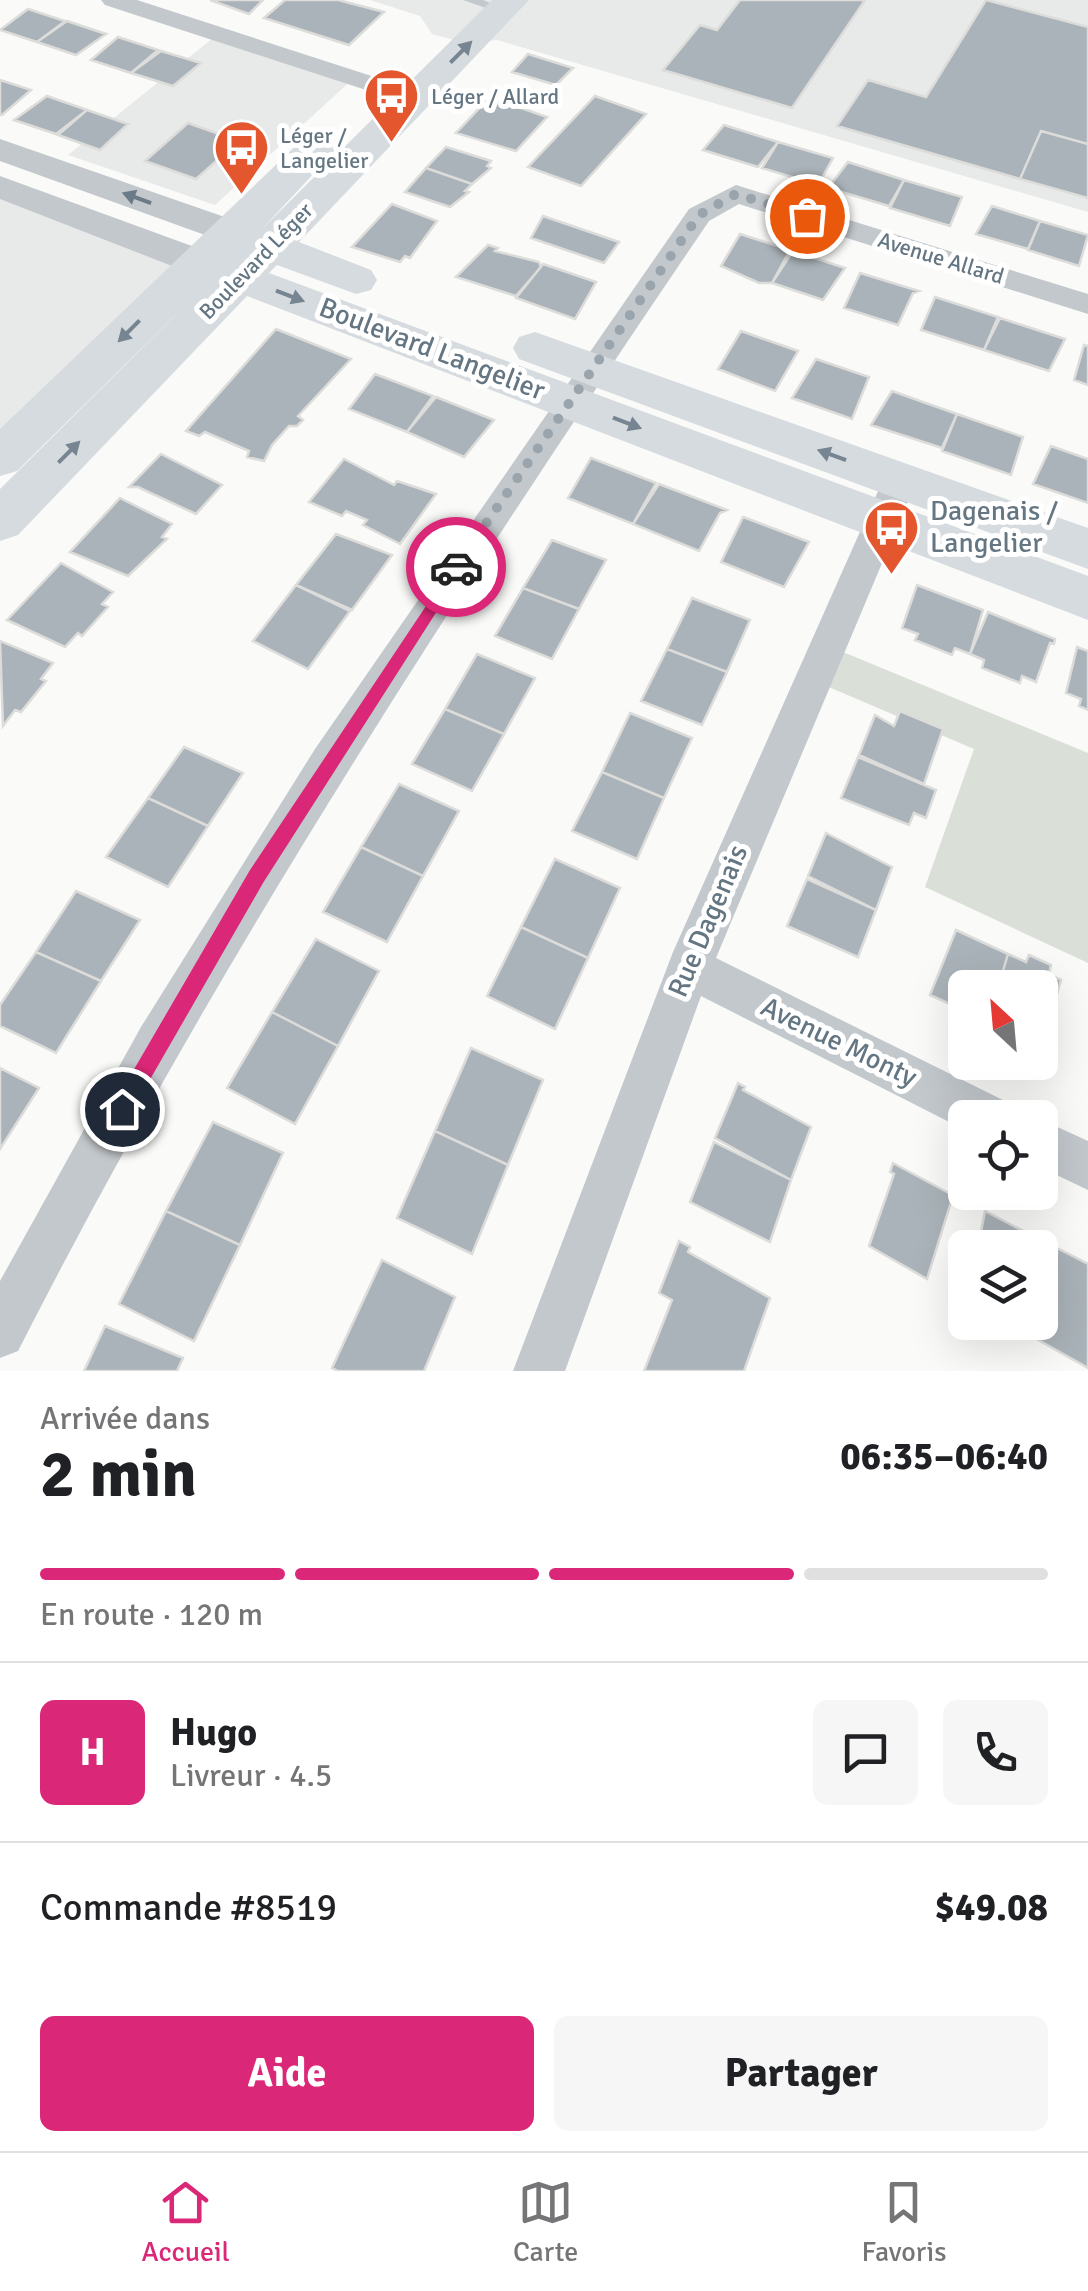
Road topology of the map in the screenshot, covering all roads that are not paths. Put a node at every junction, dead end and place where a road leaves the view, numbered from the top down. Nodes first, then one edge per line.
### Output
1 (114, 0) edge
2 (488, 2) edge
3 (398, 92) junction
4 (0, 150) edge
5 (0, 187) edge
6 (234, 254) junction
7 (1088, 304) edge
8 (582, 386) junction
9 (0, 458) edge
10 (891, 500) junction
11 (0, 521) edge
12 (1088, 549) edge
13 (1088, 598) edge
14 (688, 966) junction
15 (955, 1100) edge
16 (1058, 1151) edge
17 (1088, 1166) edge
18 (0, 1334) edge
19 (539, 1371) edge

1 - 3 street
2 - 3 main road, Boulevard Léger
3 - 6 main road, Boulevard Léger
6 -> 4 street, Boulevard Langelier
5 - 6 street, Boulevard Langelier
6 - 8 main road, Boulevard Langelier
6 -> 9 main road, Boulevard Léger
11 -> 6 main road, Boulevard Léger
7 - 8 street, Avenue Allard
8 - 10 main road, Boulevard Langelier
8 - 18 street
10 - 12 main road, Boulevard Langelier
10 - 13 main road, Boulevard Langelier
10 - 14 street, Rue Dagenais
14 - 15 street, Avenue Monty
14 - 19 street, Rue Dagenais
16 - 17 street

